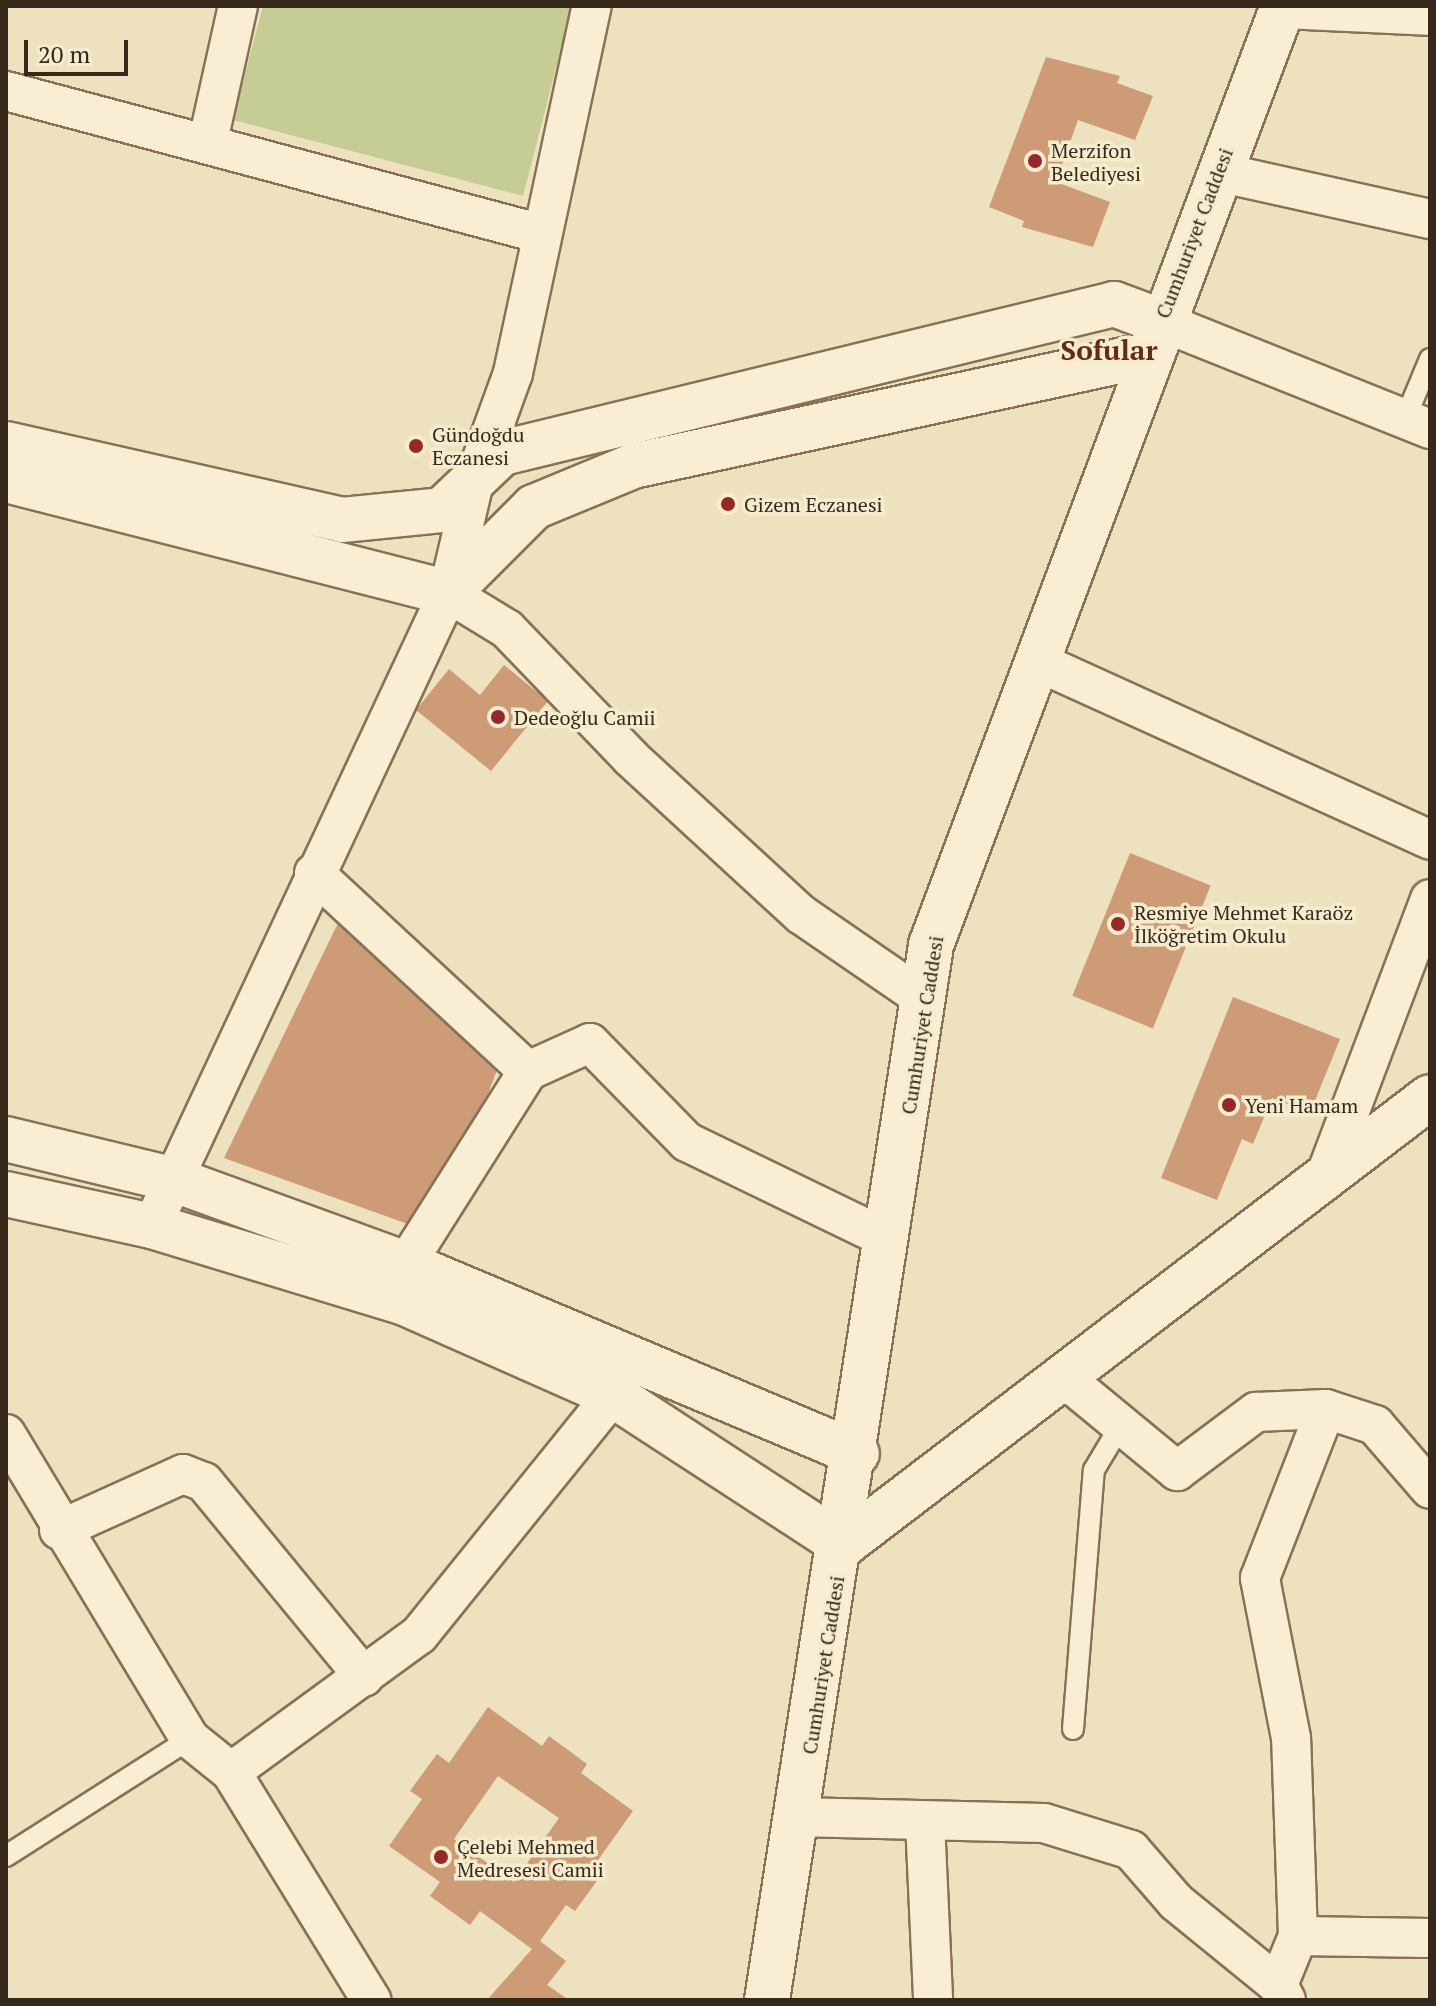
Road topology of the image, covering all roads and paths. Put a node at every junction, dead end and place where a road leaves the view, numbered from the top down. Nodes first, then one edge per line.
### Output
1 (238, 6) edge
2 (592, 6) edge
3 (1283, 8) edge
4 (1430, 16) edge
5 (6, 91) edge
6 (208, 141) junction
7 (1218, 172) junction
8 (1430, 219) edge
9 (542, 234) junction
10 (1153, 338) junction
11 (1430, 359) edge
12 (1417, 424) edge
13 (6, 444) edge
14 (475, 478) junction
15 (6, 480) edge
16 (448, 593) junction
17 (1036, 661) junction
18 (1430, 840) edge
19 (314, 873) junction
20 (1430, 899) edge
21 (924, 999) junction
22 (528, 1071) junction
23 (1430, 1097) edge
24 (6, 1139) edge
25 (1325, 1177) junction
26 (175, 1180) junction
27 (6, 1194) edge
28 (152, 1226) junction
29 (888, 1239) junction
30 (406, 1264) junction
31 (1063, 1377) junction
32 (613, 1395) junction
33 (1326, 1409) junction
34 (1119, 1428) junction
35 (6, 1434) edge
36 (857, 1454) junction
37 (1430, 1489) edge
38 (59, 1530) junction
39 (843, 1545) junction
40 (364, 1677) junction
41 (1073, 1729) dead end
42 (190, 1739) junction
43 (231, 1772) junction
44 (797, 1817) junction
45 (925, 1821) junction
46 (6, 1856) edge
47 (1298, 1936) junction
48 (1430, 1938) edge
49 (1282, 1992) edge
50 (371, 2000) edge
51 (767, 2000) edge
52 (933, 2000) edge

1 - 6 street
2 - 9 street
3 - 4 street
3 - 7 street, Cumhuriyet Caddesi
5 - 6 street
6 - 9 street
7 - 8 street
7 - 10 street, Cumhuriyet Caddesi
9 - 14 street
10 - 12 street
10 - 14 street
10 - 16 street
10 - 17 street, Cumhuriyet Caddesi
11 - 12 lane
13 - 14 street
14 - 16 street
15 - 16 street
16 - 19 street
16 - 21 street
17 - 18 street
17 - 21 street, Cumhuriyet Caddesi
19 - 22 street
19 - 26 street
20 - 25 street
21 - 29 street, Cumhuriyet Caddesi
22 - 29 street
22 - 30 street
23 - 25 street
24 - 26 street
25 - 31 street
26 - 28 street
26 - 30 street
27 - 28 street
28 - 32 street
29 - 36 street, Cumhuriyet Caddesi
30 - 36 street
31 - 34 street
31 - 39 street
32 - 39 street
32 - 40 street
33 - 34 street
33 - 37 street
33 - 47 street
34 - 41 lane
35 - 38 street
36 - 39 street, Cumhuriyet Caddesi
38 - 40 street
38 - 42 street
39 - 44 street, Cumhuriyet Caddesi
40 - 43 street
42 - 43 street
42 - 46 lane
43 - 50 street
44 - 45 street
44 - 51 street, Cumhuriyet Caddesi
45 - 49 street
45 - 52 street
47 - 48 street
47 - 49 street

